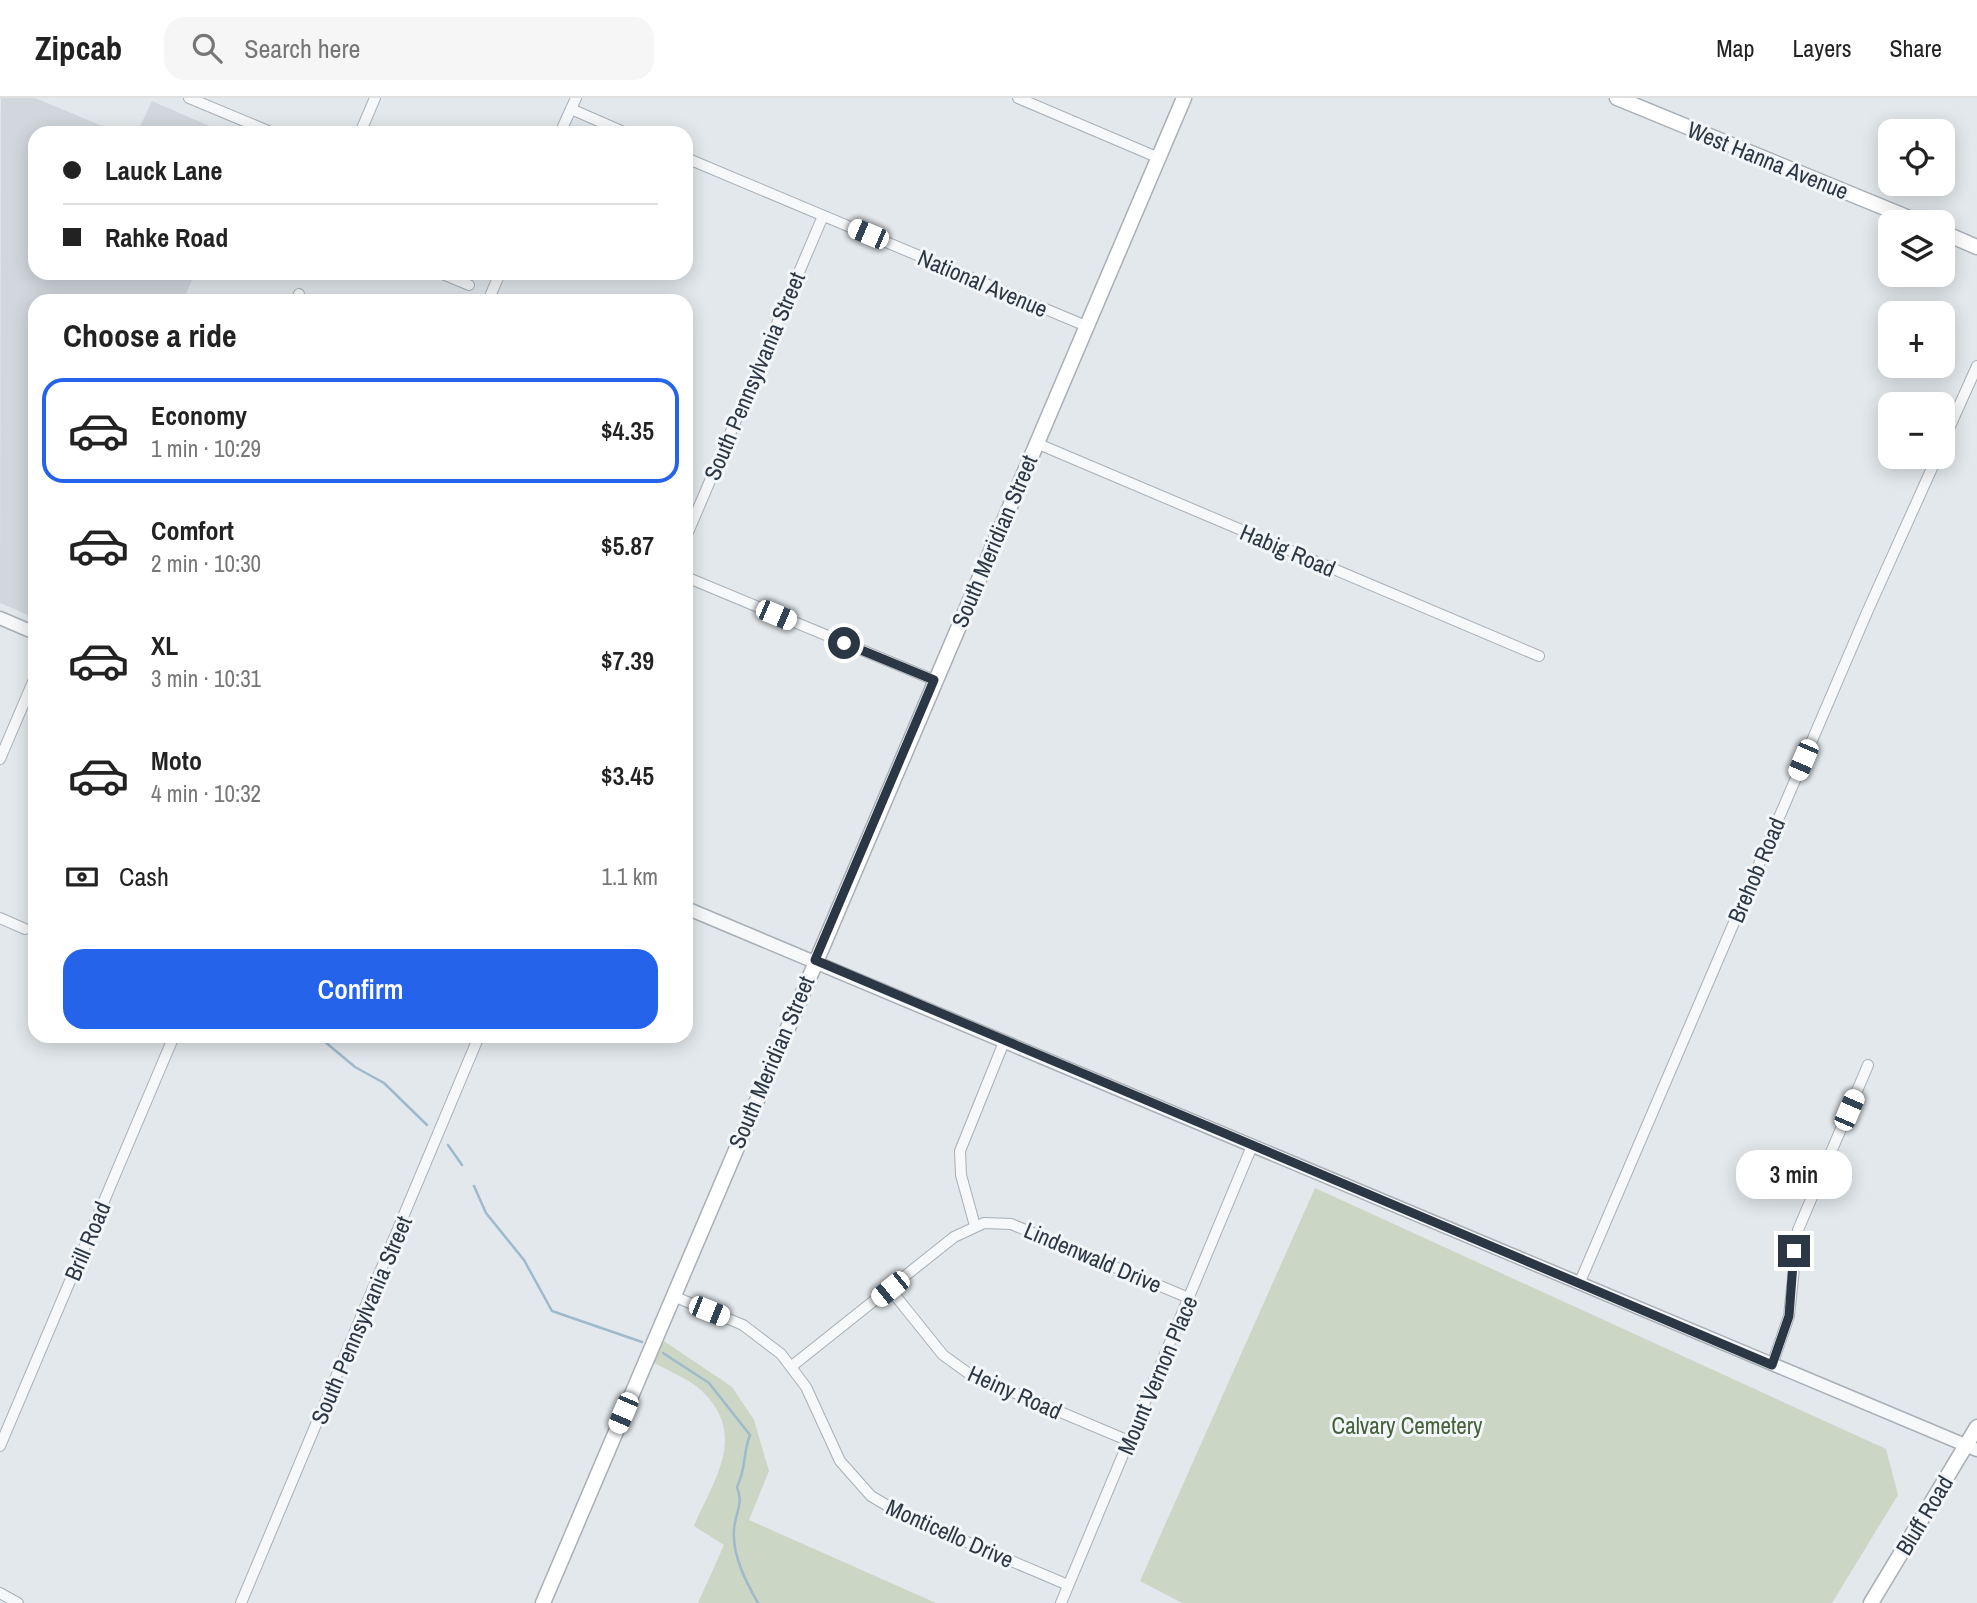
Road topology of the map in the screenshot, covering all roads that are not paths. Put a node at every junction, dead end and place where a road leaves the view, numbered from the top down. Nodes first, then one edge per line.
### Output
1 (189, 98) edge
2 (375, 98) edge
3 (576, 98) edge
4 (1018, 98) edge
5 (1184, 98) edge
6 (1617, 98) edge
7 (570, 109) junction
8 (256, 126) edge
9 (363, 126) edge
10 (563, 126) edge
11 (610, 126) edge
12 (1159, 158) junction
13 (693, 161) edge
14 (1890, 210) edge
15 (823, 216) junction
16 (1955, 238) edge
17 (1977, 247) edge
18 (457, 280) edge
19 (469, 285) dead end
20 (1086, 326) junction
21 (1977, 366) edge
22 (1955, 415) edge
23 (1036, 443) junction
24 (1932, 469) edge
25 (693, 521) edge
26 (693, 581) edge
27 (0, 618) edge
28 (28, 630) edge
29 (1539, 656) dead end
30 (934, 680) junction
31 (28, 693) edge
32 (0, 759) edge
33 (693, 911) edge
34 (0, 918) edge
35 (26, 929) dead end
36 (815, 960) junction
37 (1004, 1042) junction
38 (171, 1043) edge
39 (476, 1043) edge
40 (1868, 1065) dead end
41 (1252, 1146) junction
42 (975, 1226) junction
43 (1579, 1284) junction
44 (890, 1289) junction
45 (673, 1296) junction
46 (1189, 1298) junction
47 (1772, 1365) junction
48 (792, 1366) junction
49 (1977, 1427) edge
50 (1129, 1441) junction
51 (0, 1446) edge
52 (1971, 1448) edge
53 (1068, 1585) junction
54 (0, 1593) edge
55 (18, 1603) edge
56 (241, 1603) edge
57 (543, 1603) edge
58 (1060, 1603) edge
59 (1871, 1603) edge

1 - 8 street
2 - 9 street
3 - 7 street
4 - 12 street
5 - 12 main road, South Meridian Street
6 - 14 main road, West Hanna Avenue
7 - 10 street
7 - 11 street
12 - 20 main road, South Meridian Street
13 - 15 street, National Avenue
15 - 20 street, National Avenue
15 - 25 street, South Pennsylvania Street
16 - 17 main road
18 - 19 street
20 - 23 main road, South Meridian Street
21 - 22 street
23 - 29 street, Habig Road
23 - 30 main road, South Meridian Street
24 - 43 street, Brehob Road
26 - 30 street
27 - 28 street
30 - 36 main road, South Meridian Street
31 - 32 street
33 - 36 street
34 - 35 street
36 - 37 street
36 - 45 main road, South Meridian Street
37 - 41 street
37 - 42 street
38 - 51 street, Brill Road
39 - 56 street, South Pennsylvania Street
40 - 47 street
41 - 43 street
41 - 46 street, Mount Vernon Place
42 - 44 street, Lindenwald Drive
42 - 46 street, Lindenwald Drive
43 - 47 street
44 - 48 street, Lindenwald Drive
44 - 50 street, Heiny Road
45 - 48 street, Monticello Drive
45 - 57 main road, South Meridian Street
46 - 50 street, Mount Vernon Place
47 - 52 street
48 - 53 street, Monticello Drive
49 - 52 main road, Bluff Road
50 - 53 street, Mount Vernon Place
52 - 59 main road, Bluff Road
53 - 58 street, Mount Vernon Place
54 - 55 street

